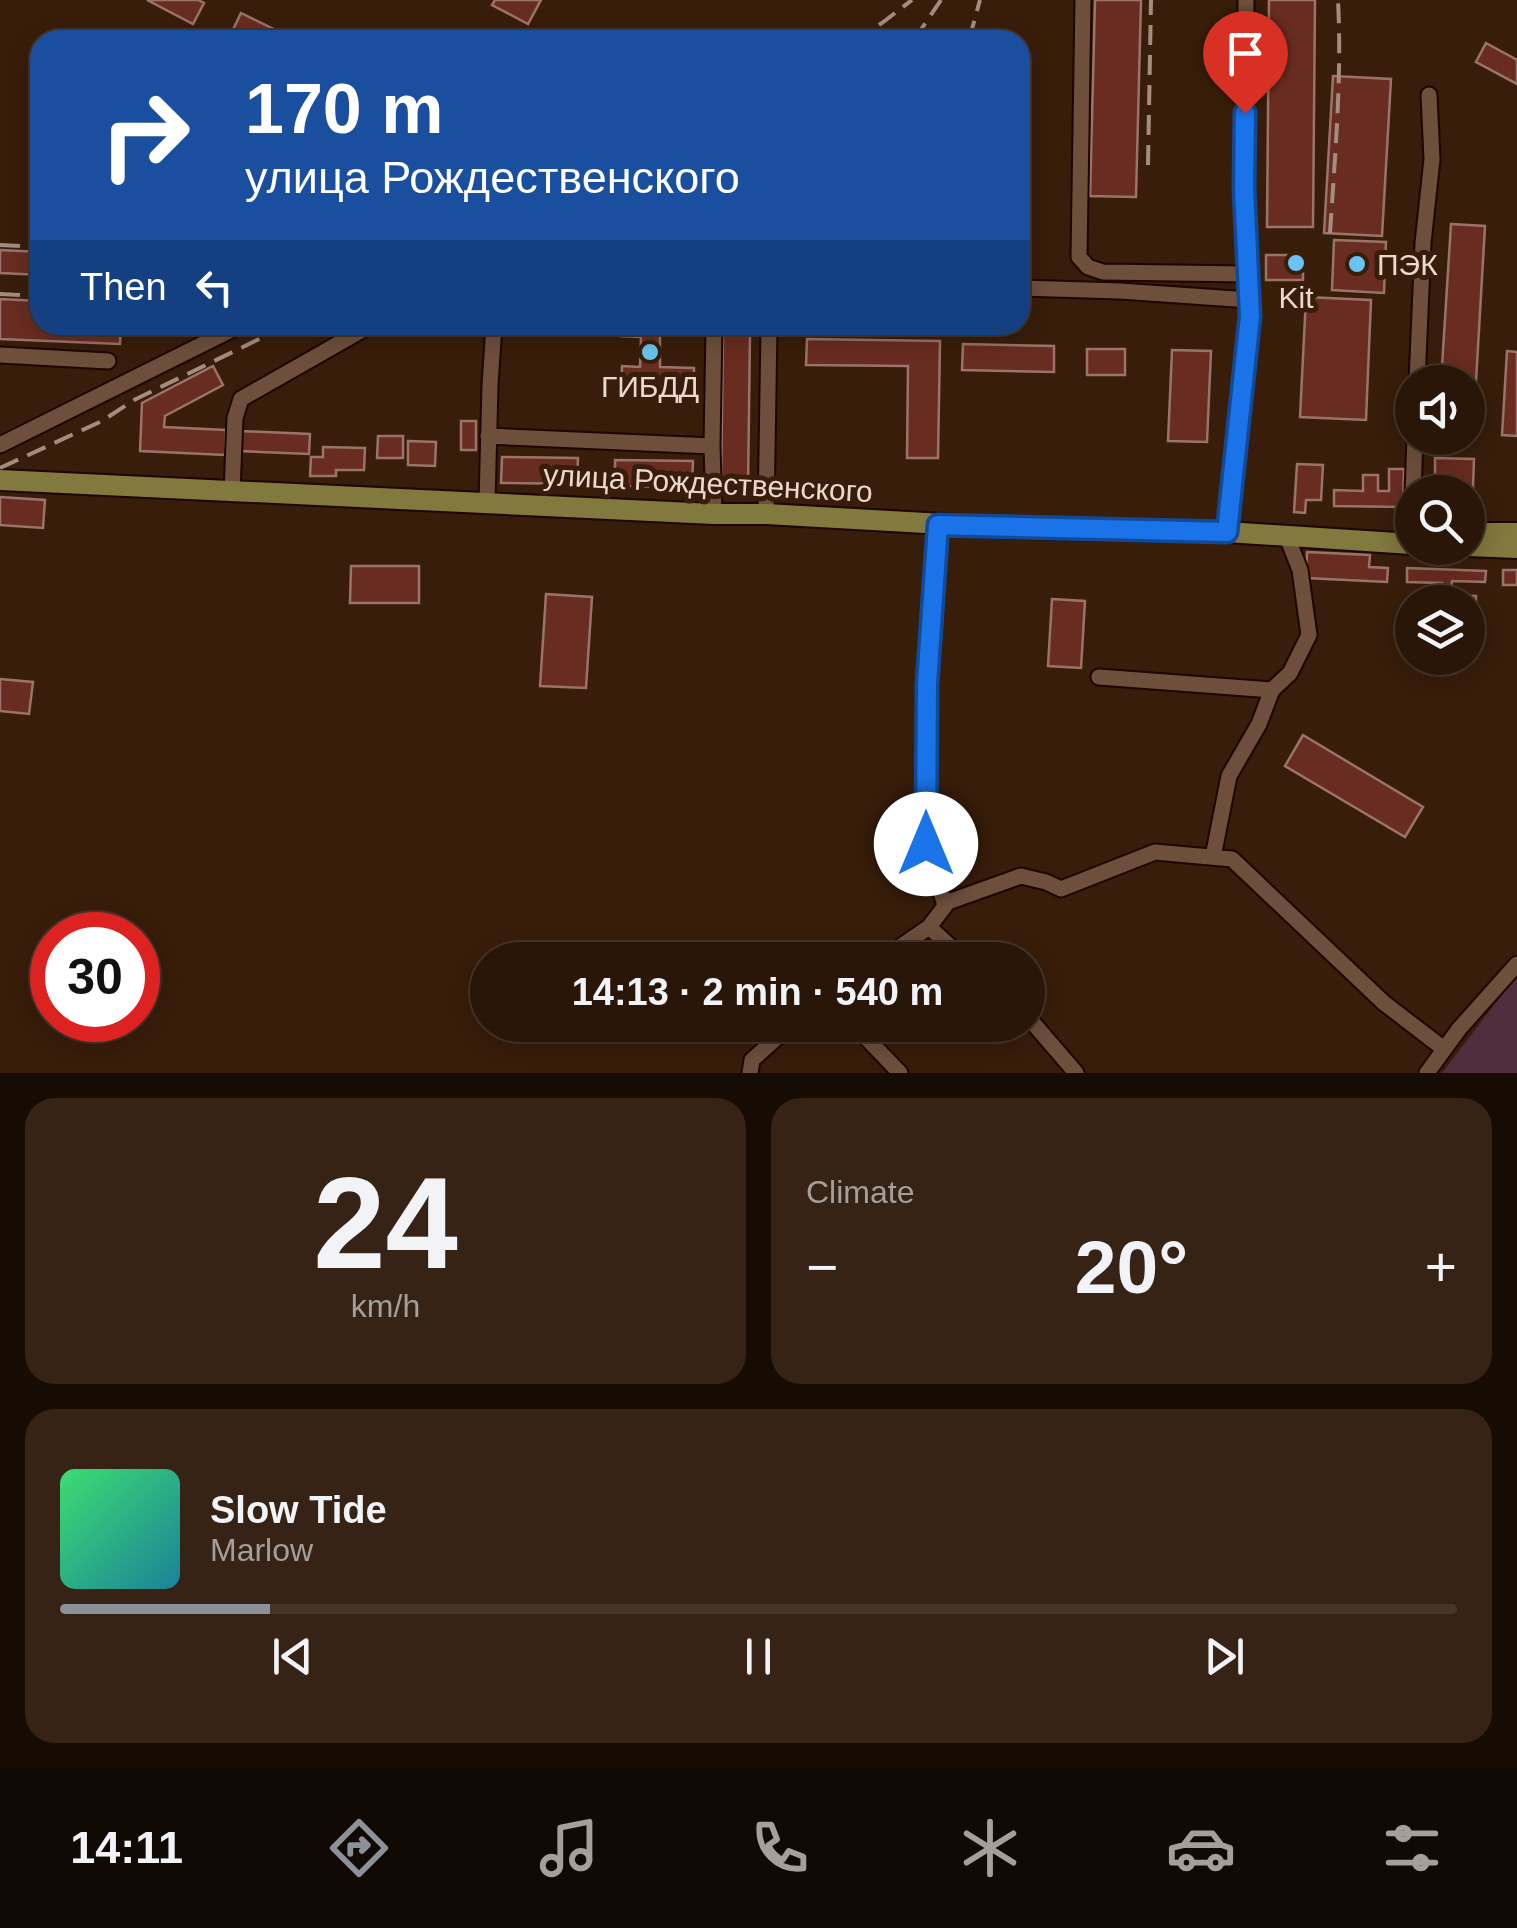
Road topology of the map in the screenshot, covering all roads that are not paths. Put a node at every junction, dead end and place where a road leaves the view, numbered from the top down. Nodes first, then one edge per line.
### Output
1 (1082, 0) edge
2 (1246, 0) edge
3 (1429, 95) dead end
4 (1248, 274) junction
5 (1030, 288) edge
6 (1250, 300) junction
7 (220, 335) edge
8 (353, 335) edge
9 (493, 335) edge
10 (716, 335) edge
11 (769, 335) edge
12 (0, 355) edge
13 (108, 361) dead end
14 (1418, 365) edge
15 (488, 436) junction
16 (0, 445) edge
17 (712, 446) junction
18 (0, 480) edge
19 (232, 491) junction
20 (487, 502) junction
21 (714, 514) junction
22 (766, 514) junction
23 (938, 525) junction
24 (1227, 532) junction
25 (1395, 532) edge
26 (1485, 532) edge
27 (1517, 533) edge
28 (1287, 536) junction
29 (1395, 543) edge
30 (1485, 547) edge
31 (1517, 548) edge
32 (1099, 677) dead end
33 (1272, 690) junction
34 (1213, 857) junction
35 (945, 906) junction
36 (929, 927) junction
37 (907, 942) edge
38 (945, 942) edge
39 (1517, 964) edge
40 (1045, 1037) edge
41 (772, 1042) edge
42 (870, 1042) edge
43 (1444, 1049) junction
44 (750, 1073) edge
45 (900, 1073) edge
46 (1076, 1073) edge
47 (1428, 1073) edge

1 - 4 street
2 - 4 street
3 - 14 street
4 - 6 street
5 - 6 street
6 - 24 street
7 - 16 street
8 - 19 street
9 - 15 street
10 - 17 street
11 - 22 street
12 - 13 street
15 - 17 street
15 - 20 street
17 - 21 street
18 - 19 main road, улица Рождественского
19 - 20 main road, улица Рождественского
20 - 21 main road, улица Рождественского
21 - 22 main road, улица Рождественского
22 - 23 main road, улица Рождественского
23 - 24 main road, улица Рождественского
23 - 35 street
24 - 25 main road
24 - 28 main road, улица Рождественского
26 - 27 main road
28 - 29 main road, улица Рождественского
28 - 33 street
30 - 31 main road
32 - 33 street
33 - 34 street
34 - 35 street
34 - 43 street
35 - 36 street
36 - 37 street
36 - 38 street
39 - 43 street
40 - 46 street
41 - 44 street
42 - 45 street
43 - 47 street

